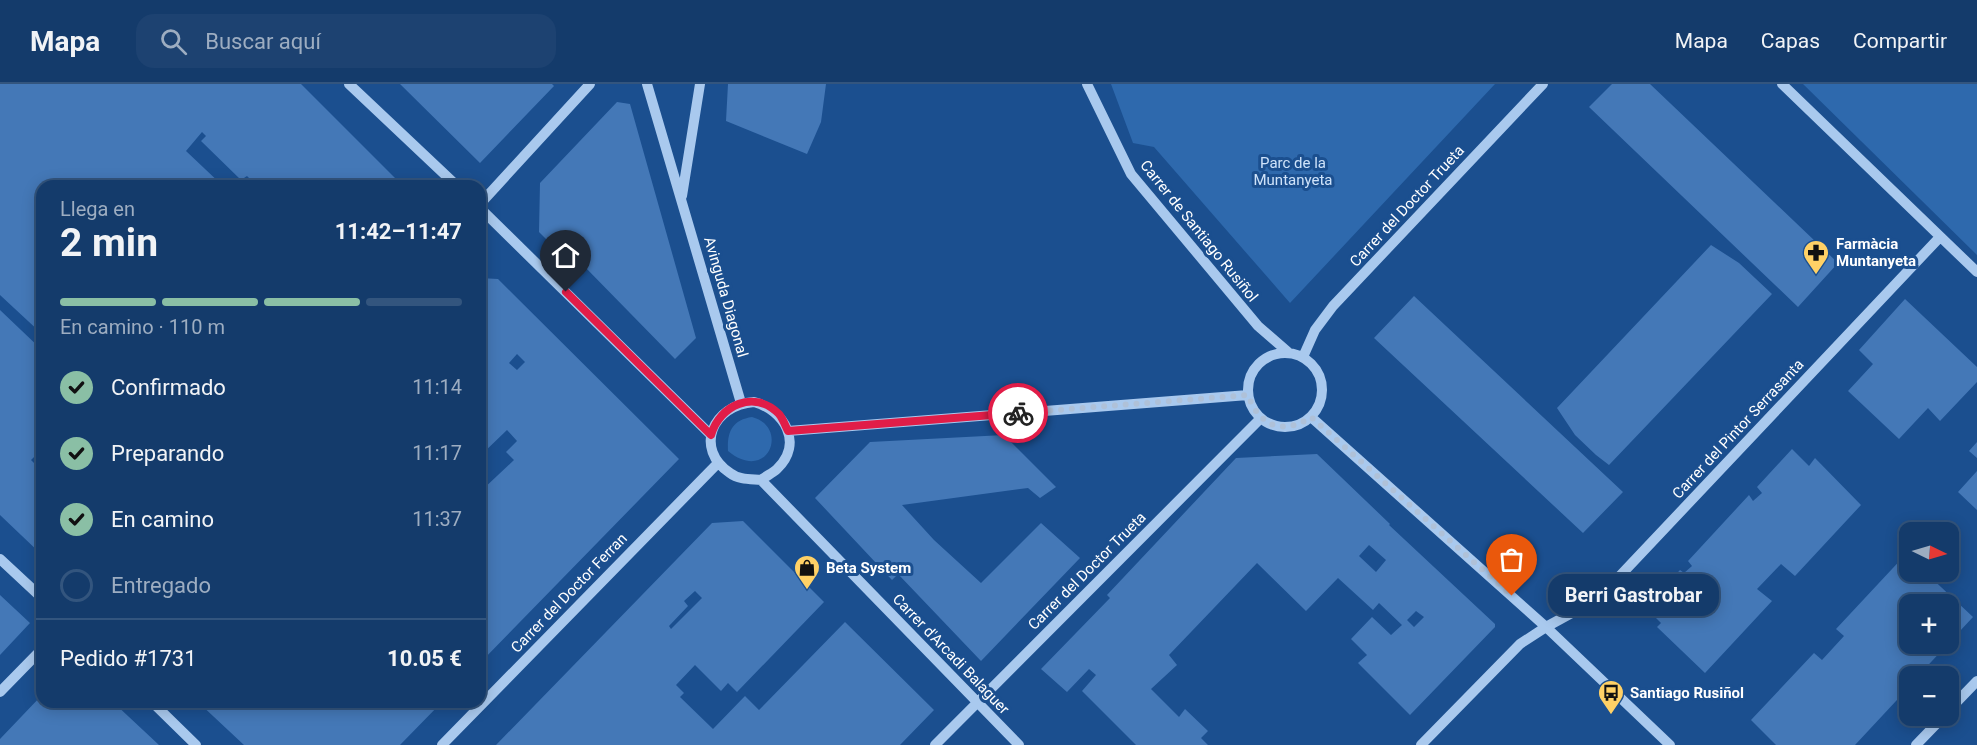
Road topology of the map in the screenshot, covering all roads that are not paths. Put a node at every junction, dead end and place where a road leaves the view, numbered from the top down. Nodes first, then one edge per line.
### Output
1 (349, 84) edge
2 (590, 84) edge
3 (647, 84) edge
4 (700, 84) edge
5 (1087, 84) edge
6 (1543, 84) edge
7 (1782, 84) edge
8 (451, 180) edge
9 (486, 199) edge
10 (681, 200) junction
11 (486, 212) edge
12 (1940, 237) junction
13 (1977, 272) edge
14 (1288, 352) junction
15 (1303, 357) junction
16 (1248, 395) junction
17 (741, 403) junction
18 (1311, 417) junction
19 (1261, 418) junction
20 (788, 431) junction
21 (711, 435) junction
22 (718, 463) junction
23 (761, 480) junction
24 (0, 559) edge
25 (36, 592) edge
26 (1546, 627) junction
27 (36, 655) edge
28 (1977, 681) edge
29 (0, 692) edge
30 (486, 700) edge
31 (1959, 700) edge
32 (975, 702) junction
33 (158, 708) edge
34 (478, 708) edge
35 (1934, 726) edge
36 (196, 745) edge
37 (442, 745) edge
38 (934, 745) edge
39 (1019, 745) edge
40 (1421, 745) edge
41 (1670, 745) edge
42 (1916, 745) edge

1 - 8 street
2 - 9 street
3 - 10 street, Avinguda Diagonal
4 - 10 street, Avinguda Diagonal
5 - 14 street, Carrer de Santiago Rusiñol
6 - 15 street, Carrer del Doctor Trueta
7 - 12 street
10 - 17 street, Avinguda Diagonal
11 - 21 street
12 - 13 street
12 - 26 street, Carrer del Pintor Serrasanta
14 - 15 street
14 - 16 street
15 - 18 street
16 - 19 street
16 - 20 street
17 - 20 street
17 - 21 street
18 - 19 street
18 - 26 street
19 - 32 street, Carrer del Doctor Trueta
20 - 23 street
21 - 22 street
22 - 23 street
22 - 30 street, Carrer del Doctor Ferran
23 - 32 street, Carrer d'Arcadi Balaguer
24 - 25 street
26 - 40 street, Carrer del Pintor Serrasanta
26 - 41 street
27 - 29 street
28 - 31 street
32 - 38 street, Carrer del Doctor Trueta
32 - 39 street, Carrer d'Arcadi Balaguer
33 - 36 street
34 - 37 street, Carrer del Doctor Ferran
35 - 42 street

